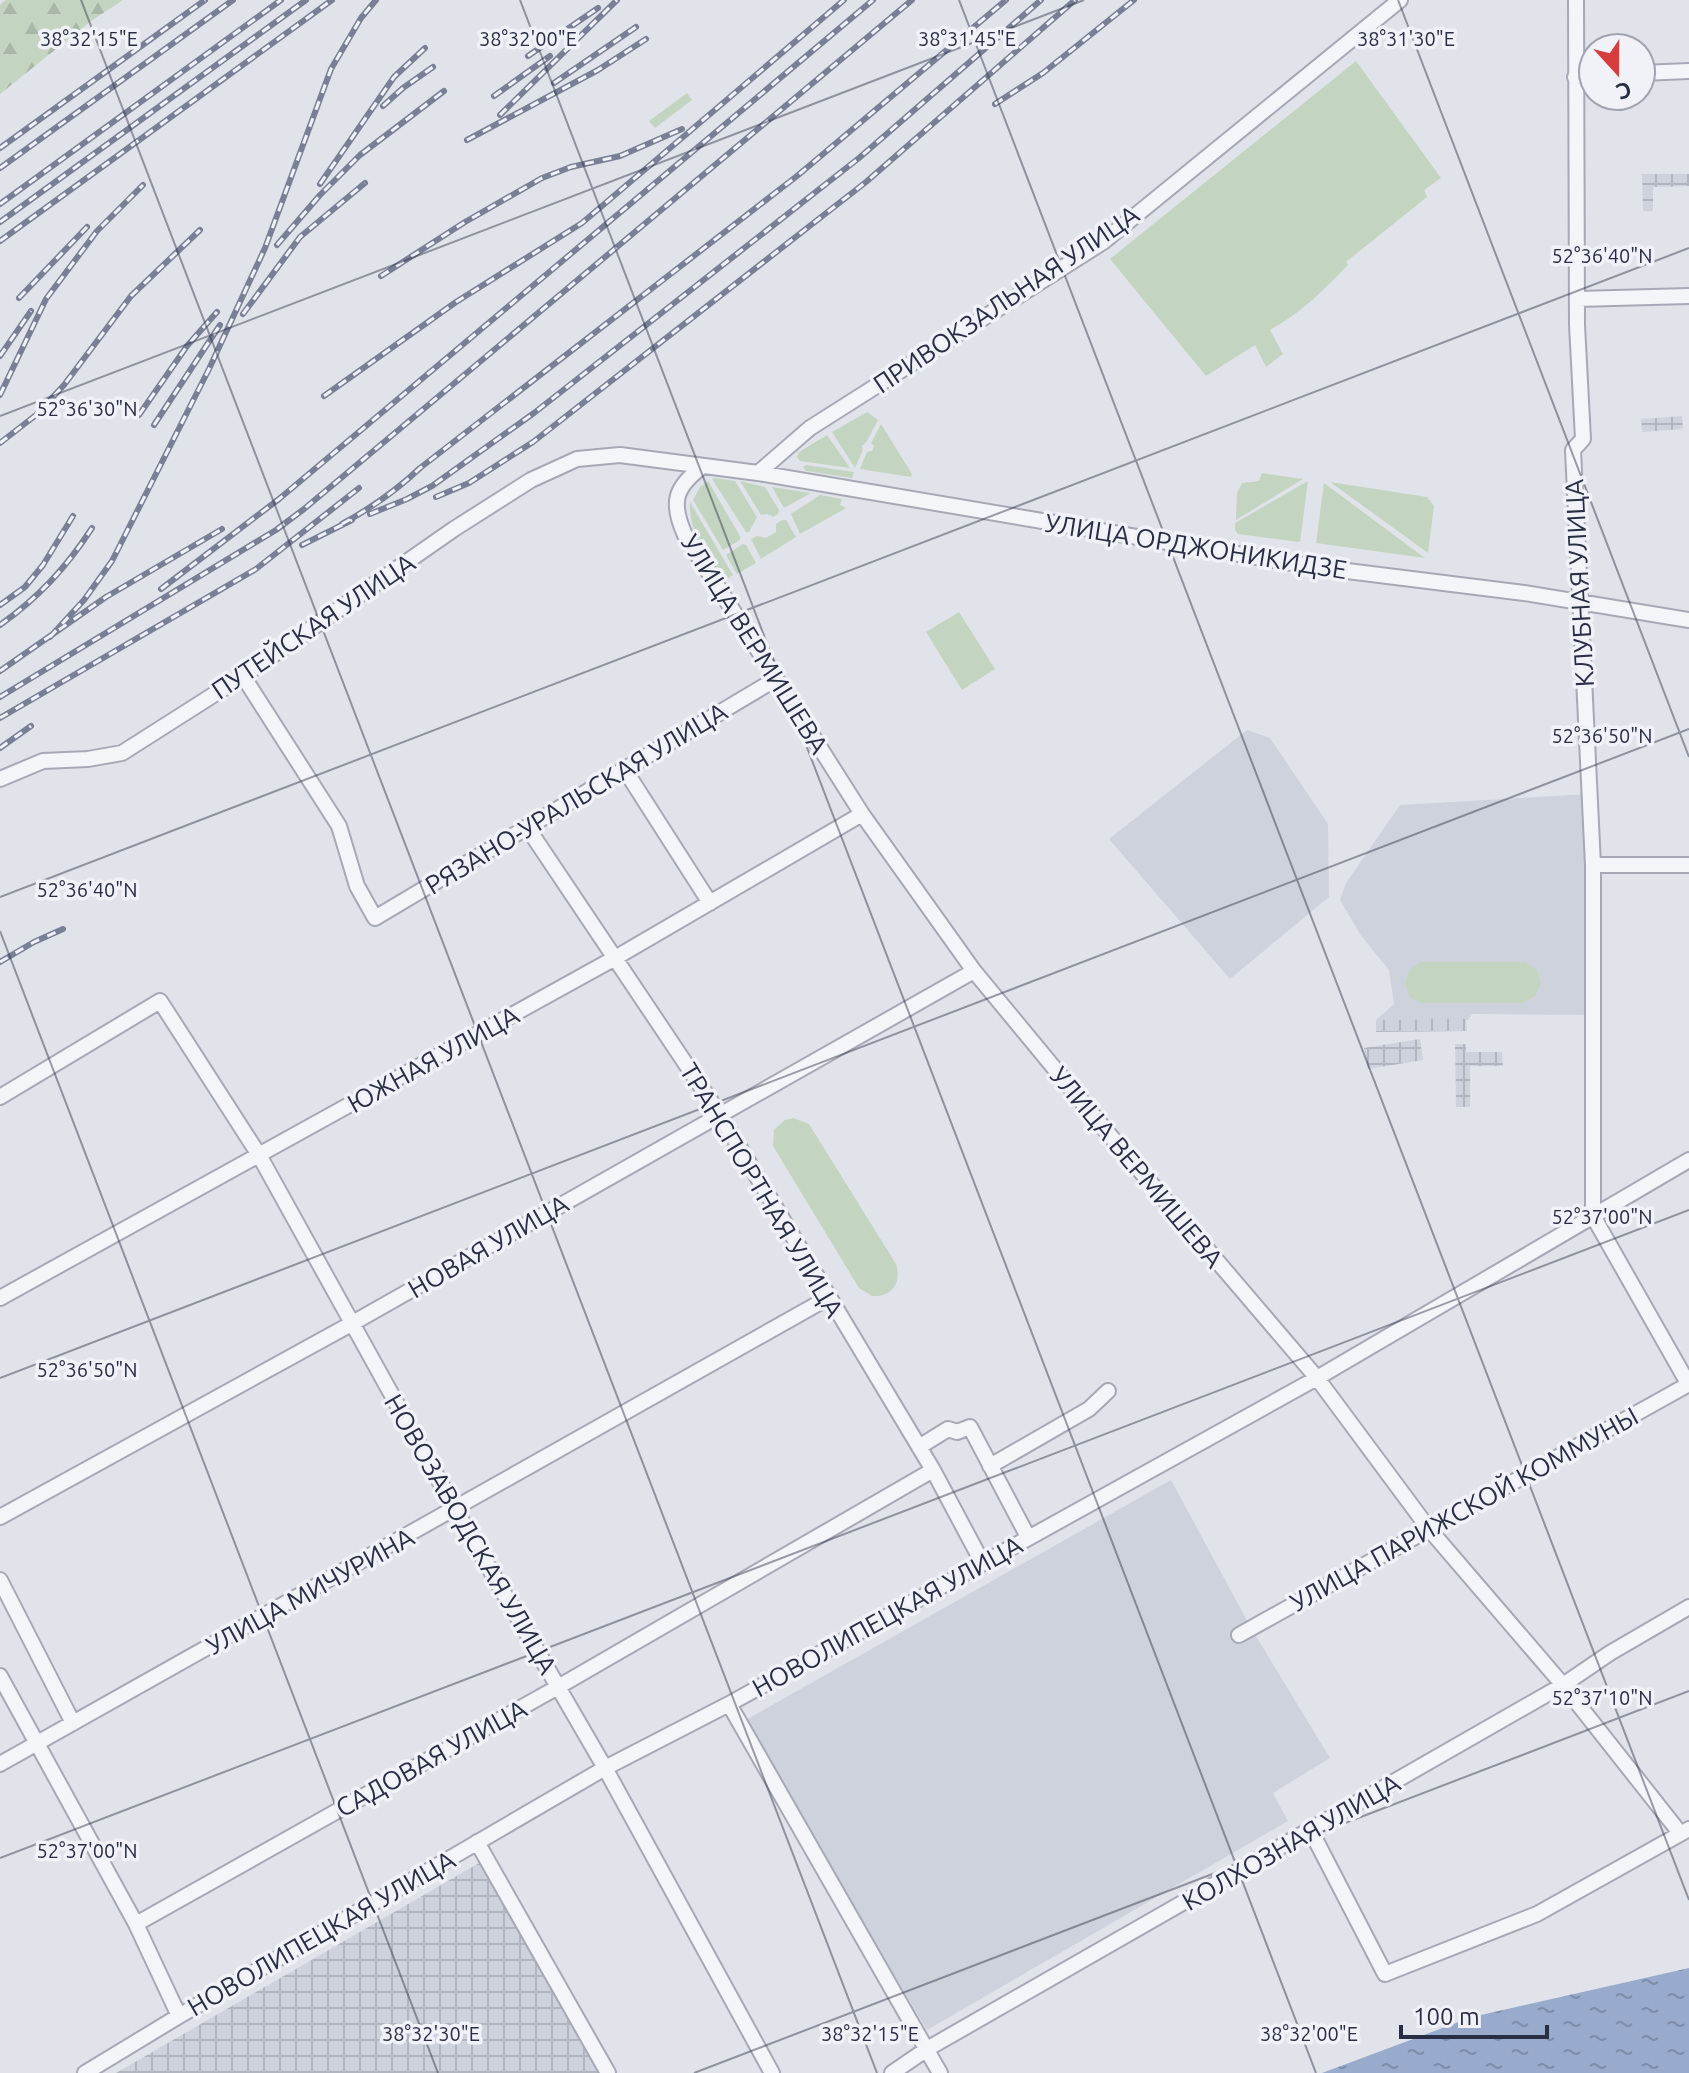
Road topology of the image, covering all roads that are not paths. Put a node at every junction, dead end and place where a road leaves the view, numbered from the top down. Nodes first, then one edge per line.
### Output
1 (1400, 0) edge
2 (1576, 0) edge
3 (1689, 71) edge
4 (1657, 72) edge
5 (1575, 77) joint
6 (1689, 296) edge
7 (1577, 299) junction
8 (703, 466) junction
9 (758, 473) junction
10 (1580, 603) junction
11 (1689, 620) edge
12 (243, 676) junction
13 (776, 679) junction
14 (625, 770) junction
15 (0, 779) edge
16 (862, 814) junction
17 (527, 827) junction
18 (1593, 865) junction
19 (1689, 865) edge
20 (710, 903) junction
21 (615, 958) junction
22 (974, 971) junction
23 (0, 1097) edge
24 (720, 1115) junction
25 (259, 1155) junction
26 (1689, 1160) edge
27 (1593, 1216) junction
28 (0, 1298) edge
29 (828, 1298) junction
30 (351, 1324) junction
31 (1317, 1378) junction
32 (1689, 1385) edge
33 (1108, 1391) dead end
34 (919, 1447) junction
35 (990, 1466) junction
36 (933, 1470) junction
37 (455, 1509) junction
38 (0, 1517) edge
39 (1429, 1529) junction
40 (1028, 1537) junction
41 (982, 1562) junction
42 (0, 1580) edge
43 (1689, 1607) edge
44 (1239, 1635) dead end
45 (0, 1676) edge
46 (1563, 1685) junction
47 (558, 1687) junction
48 (729, 1704) junction
49 (73, 1723) junction
50 (36, 1743) junction
51 (0, 1764) edge
52 (605, 1768) junction
53 (1311, 1831) junction
54 (1685, 1831) edge
55 (477, 1842) junction
56 (136, 1924) junction
57 (179, 2016) junction
58 (927, 2049) junction
59 (85, 2073) edge
60 (608, 2073) edge
61 (772, 2073) edge
62 (892, 2073) edge
63 (940, 2073) edge

1 - 9 street, ПРИВОКЗАЛЬНАЯ УЛИЦА
2 - 5 street, КЛУБНАЯ УЛИЦА
3 - 4 street
5 - 7 street, КЛУБНАЯ УЛИЦА
6 - 7 street
7 - 10 street, КЛУБНАЯ УЛИЦА
8 - 9 street, УЛИЦА ОРДЖОНИКИДЗЕ
8 - 12 street, ПУТЕЙСКАЯ УЛИЦА
8 - 13 street, УЛИЦА ВЕРМИШЕВА
9 - 10 street, УЛИЦА ОРДЖОНИКИДЗЕ
10 - 11 street, УЛИЦА ОРДЖОНИКИДЗЕ
10 - 18 street, КЛУБНАЯ УЛИЦА
12 - 15 street, ПУТЕЙСКАЯ УЛИЦА
12 - 17 street, РЯЗАНО-УРАЛЬСКАЯ УЛИЦА
13 - 14 street, РЯЗАНО-УРАЛЬСКАЯ УЛИЦА
13 - 16 street, УЛИЦА ВЕРМИШЕВА
14 - 17 street, РЯЗАНО-УРАЛЬСКАЯ УЛИЦА
14 - 20 street
16 - 20 street, ЮЖНАЯ УЛИЦА
16 - 22 street, УЛИЦА ВЕРМИШЕВА
17 - 21 street, ТРАНСПОРТНАЯ УЛИЦА
18 - 19 street
18 - 27 street, КЛУБНАЯ УЛИЦА
20 - 21 street, ЮЖНАЯ УЛИЦА
21 - 24 street, ТРАНСПОРТНАЯ УЛИЦА
21 - 25 street, ЮЖНАЯ УЛИЦА
22 - 24 street, НОВАЯ УЛИЦА
22 - 31 street, УЛИЦА ВЕРМИШЕВА
23 - 25 street, НОВОЗАВОДСКАЯ УЛИЦА
24 - 29 street, ТРАНСПОРТНАЯ УЛИЦА
24 - 30 street, НОВАЯ УЛИЦА
25 - 28 street, ЮЖНАЯ УЛИЦА
25 - 30 street, НОВОЗАВОДСКАЯ УЛИЦА
26 - 27 street, НОВОЛИПЕЦКАЯ УЛИЦА
27 - 31 street, НОВОЛИПЕЦКАЯ УЛИЦА
27 - 32 street, КЛУБНАЯ УЛИЦА
29 - 34 street, ТРАНСПОРТНАЯ УЛИЦА
29 - 37 street, УЛИЦА МИЧУРИНА
30 - 37 street, НОВОЗАВОДСКАЯ УЛИЦА
30 - 38 street, НОВАЯ УЛИЦА
31 - 39 street, УЛИЦА ВЕРМИШЕВА
31 - 40 street, НОВОЛИПЕЦКАЯ УЛИЦА
32 - 39 street, УЛИЦА ПАРИЖСКОЙ КОММУНЫ
33 - 35 street
34 - 35 street
34 - 36 street, ТРАНСПОРТНАЯ УЛИЦА
35 - 40 street
36 - 41 street, ТРАНСПОРТНАЯ УЛИЦА
36 - 47 street, САДОВАЯ УЛИЦА
37 - 47 street, НОВОЗАВОДСКАЯ УЛИЦА
37 - 49 street, УЛИЦА МИЧУРИНА
39 - 44 street, УЛИЦА ПАРИЖСКОЙ КОММУНЫ
39 - 46 street, УЛИЦА ВЕРМИШЕВА
40 - 41 street, НОВОЛИПЕЦКАЯ УЛИЦА
41 - 48 street, НОВОЛИПЕЦКАЯ УЛИЦА
42 - 49 street
43 - 46 street, КОЛХОЗНАЯ УЛИЦА
45 - 50 street
46 - 53 street, КОЛХОЗНАЯ УЛИЦА
46 - 54 street, УЛИЦА ВЕРМИШЕВА
47 - 52 street, НОВОЗАВОДСКАЯ УЛИЦА
47 - 56 street, САДОВАЯ УЛИЦА
48 - 52 street, НОВОЛИПЕЦКАЯ УЛИЦА
48 - 58 street
49 - 50 street, УЛИЦА МИЧУРИНА
50 - 51 street, УЛИЦА МИЧУРИНА
50 - 56 street
52 - 55 street, НОВОЛИПЕЦКАЯ УЛИЦА
52 - 61 street, НОВОЗАВОДСКАЯ УЛИЦА
53 - 54 street
53 - 58 street, КОЛХОЗНАЯ УЛИЦА
55 - 57 street, НОВОЛИПЕЦКАЯ УЛИЦА
55 - 60 street
56 - 57 street
57 - 59 street, НОВОЛИПЕЦКАЯ УЛИЦА
58 - 62 street, КОЛХОЗНАЯ УЛИЦА
58 - 63 street

